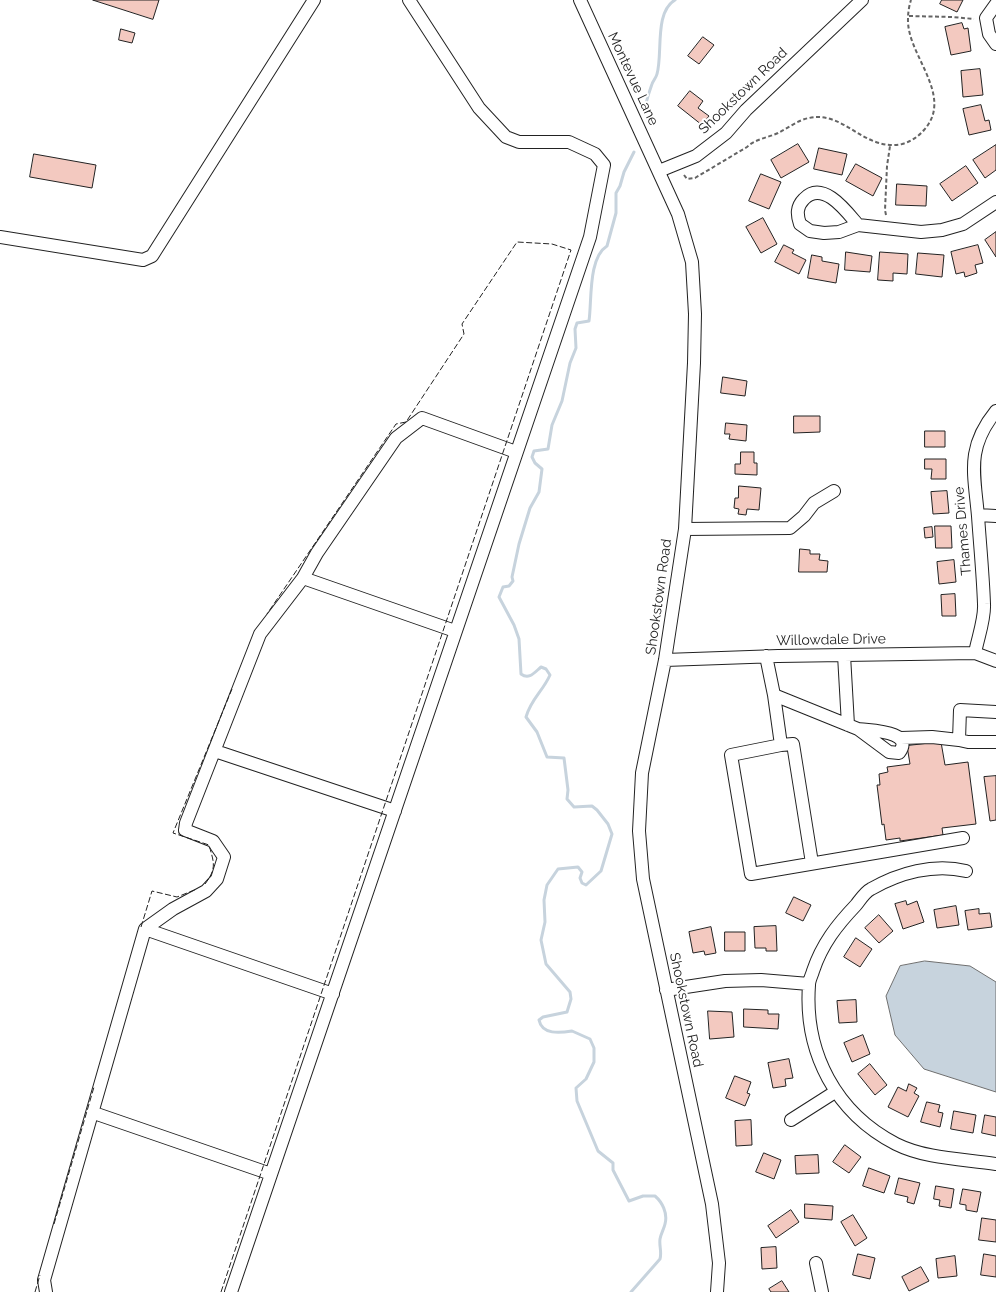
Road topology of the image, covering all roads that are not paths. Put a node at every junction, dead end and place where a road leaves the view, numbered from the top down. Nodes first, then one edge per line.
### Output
1 (314, 0) edge
2 (409, 0) edge
3 (580, 0) edge
4 (862, 0) edge
5 (996, 4) edge
6 (996, 44) edge
7 (659, 171) junction
8 (996, 202) edge
9 (858, 225) junction
10 (0, 237) edge
11 (996, 411) edge
12 (516, 452) junction
13 (834, 491) dead end
14 (978, 514) junction
15 (996, 516) edge
16 (684, 529) junction
17 (303, 578) junction
18 (455, 631) junction
19 (975, 653) junction
20 (844, 655) junction
21 (766, 656) junction
22 (666, 660) junction
23 (996, 661) edge
24 (774, 695) junction
25 (996, 712) edge
26 (853, 727) junction
27 (901, 738) junction
28 (959, 740) junction
29 (996, 742) edge
30 (781, 745) junction
31 (215, 751) junction
32 (395, 811) junction
33 (963, 838) dead end
34 (812, 864) junction
35 (966, 871) dead end
36 (145, 929) junction
37 (809, 984) junction
38 (666, 990) junction
39 (333, 994) junction
40 (834, 1092) junction
41 (94, 1113) junction
42 (791, 1120) dead end
43 (996, 1164) edge
44 (271, 1174) junction
45 (816, 1263) dead end
46 (46, 1292) edge
47 (231, 1292) edge
48 (718, 1292) edge
49 (822, 1292) edge

1 - 10 street
2 - 12 street
3 - 7 street, Montevue Lane
4 - 7 street, Shookstown Road
5 - 6 street
7 - 16 street, Shookstown Road
8 - 9 street
9 - 9 street
11 - 14 street, Thames Drive
12 - 17 street
12 - 18 street
13 - 16 street
14 - 15 street
14 - 19 street, Thames Drive
16 - 22 street, Shookstown Road
17 - 18 street
17 - 31 street
18 - 32 street
19 - 20 street, Willowdale Drive
19 - 23 street, Willowdale Drive
20 - 21 street, Willowdale Drive
20 - 26 street
21 - 22 street, Willowdale Drive
21 - 24 street
22 - 38 street, Shookstown Road
24 - 26 street
24 - 30 street
25 - 28 street
26 - 27 street
26 - 27 street
27 - 28 street
28 - 29 street
30 - 34 street
30 - 34 street
31 - 32 street
31 - 36 street
32 - 39 street
33 - 34 street
35 - 37 street
36 - 39 street
36 - 41 street
37 - 38 street
37 - 40 street
38 - 48 street, Shookstown Road
39 - 44 street
40 - 42 street
40 - 43 street
41 - 44 street
41 - 46 street
44 - 47 street
45 - 49 street

